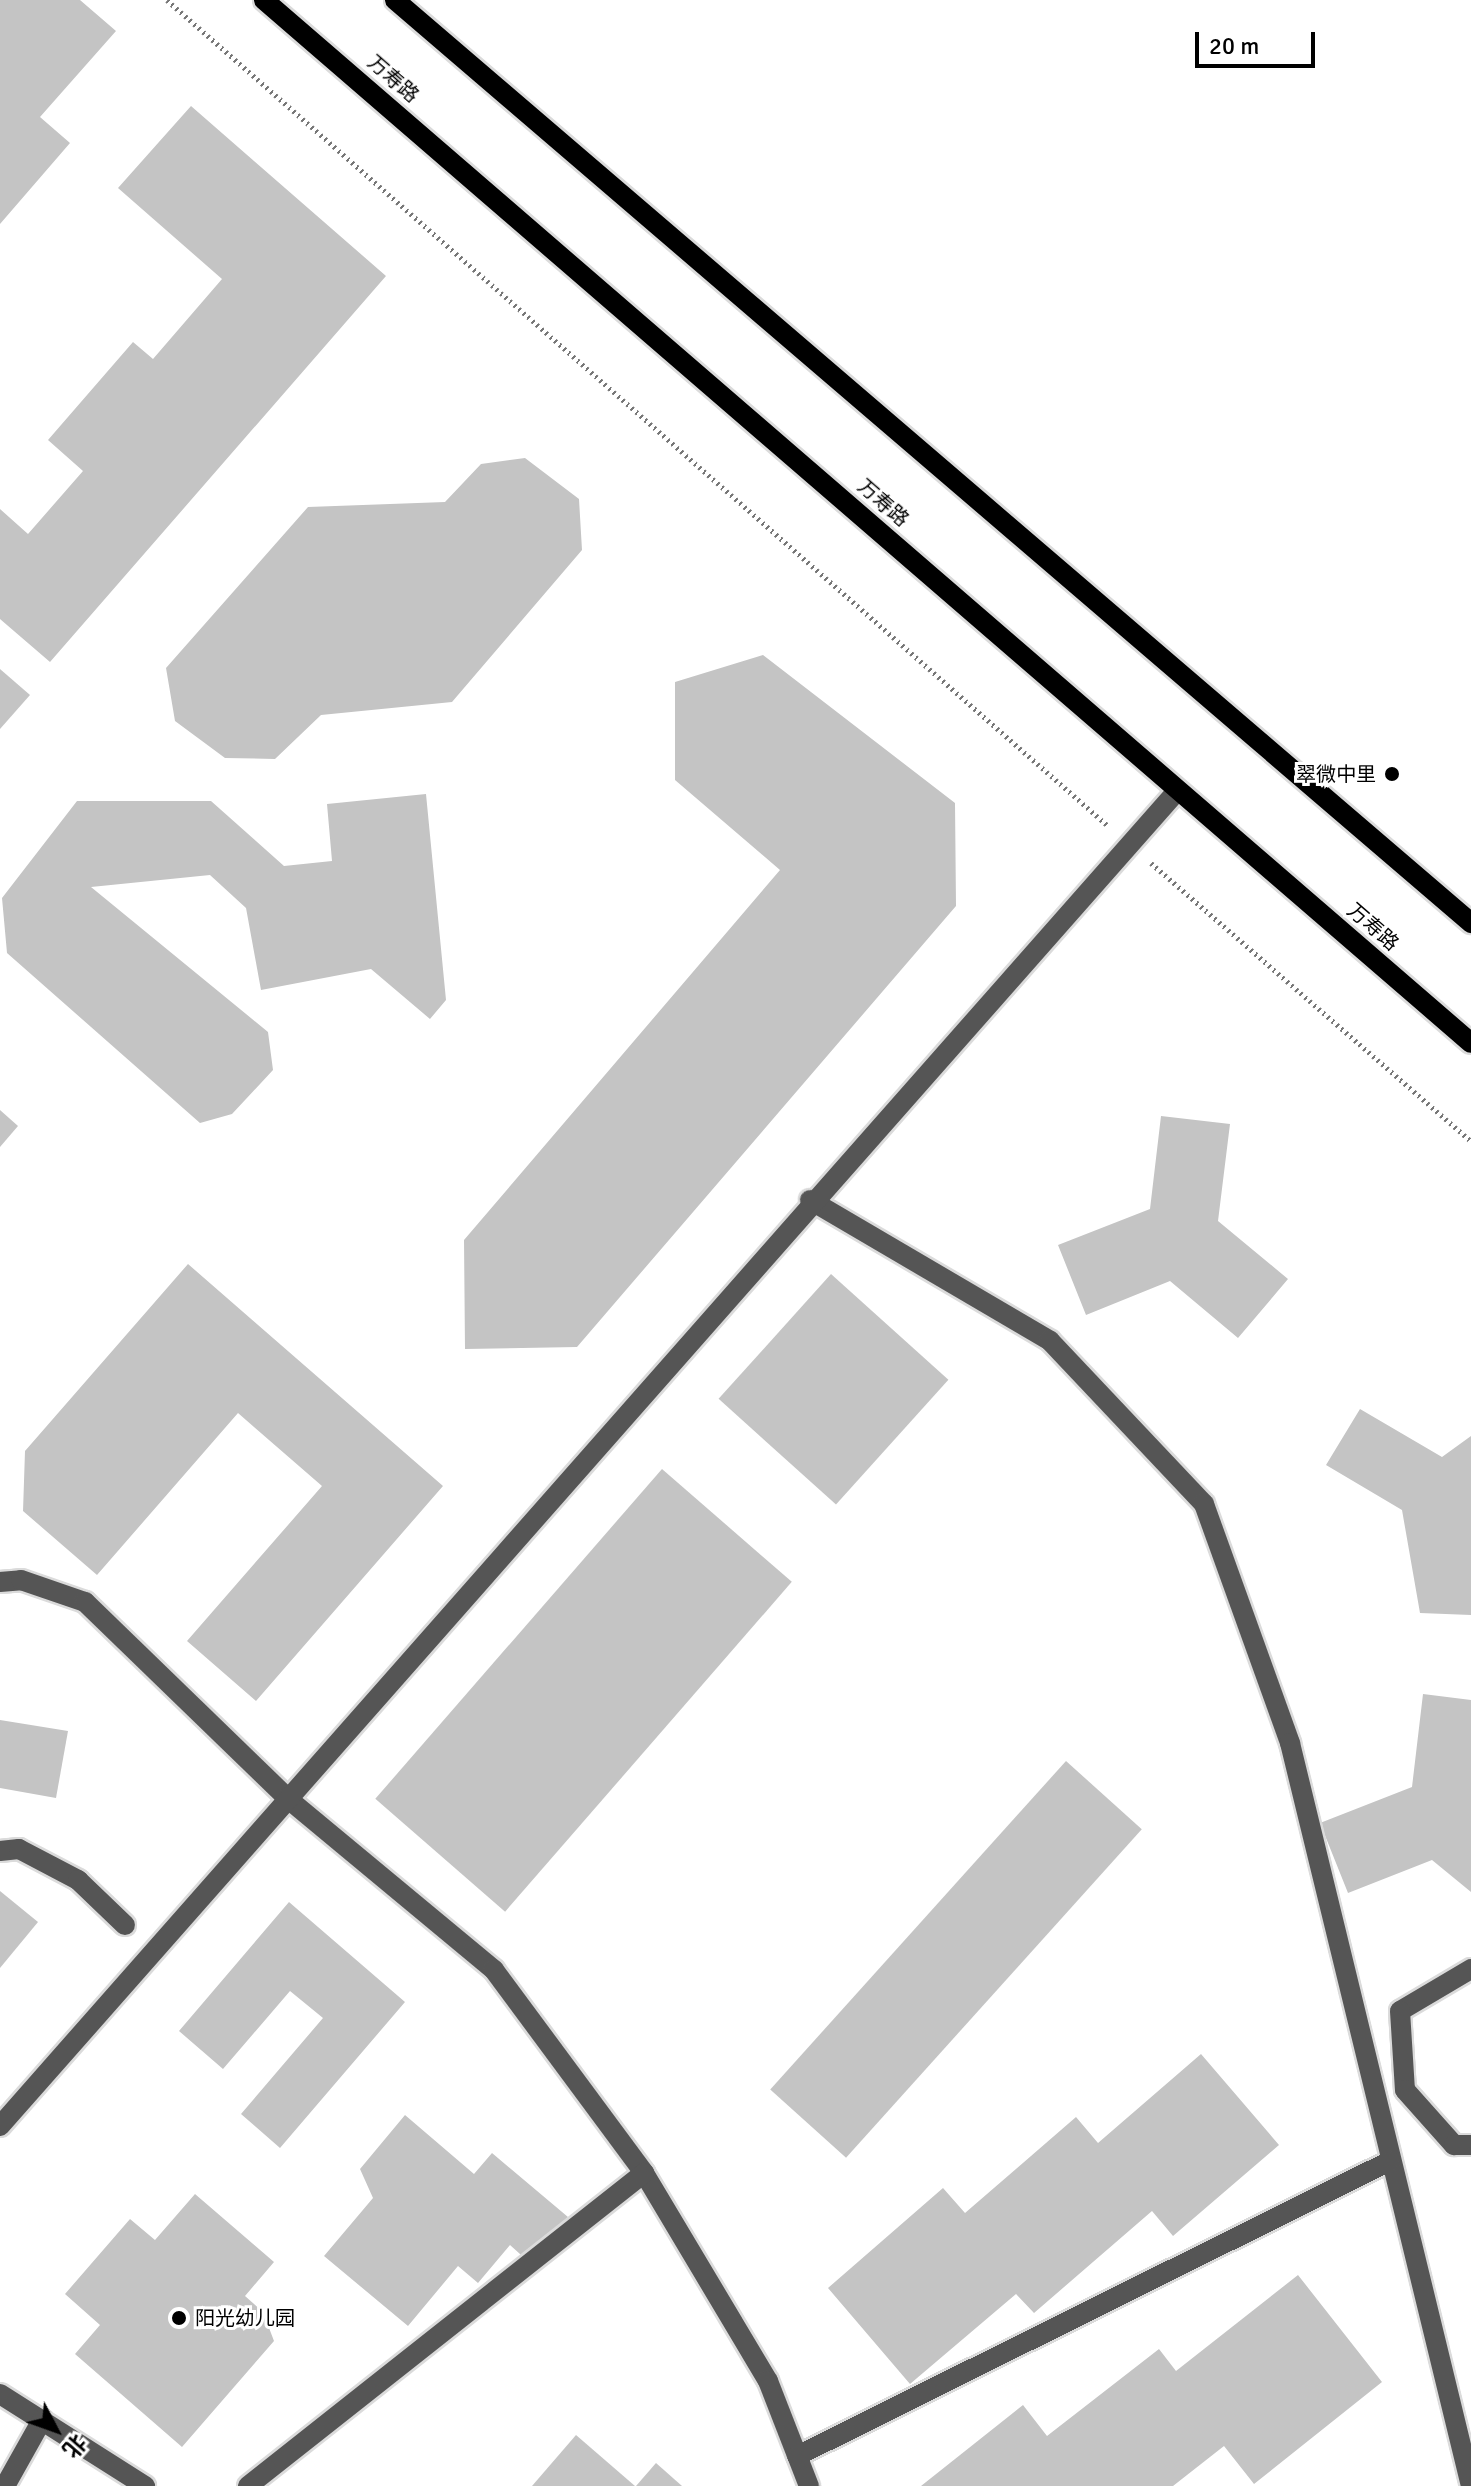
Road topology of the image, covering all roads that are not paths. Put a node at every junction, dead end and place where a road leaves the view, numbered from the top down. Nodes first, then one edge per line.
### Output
1 (264, 0) edge
2 (395, 0) edge
3 (1177, 791) junction
4 (1471, 923) edge
5 (1471, 1043) edge
6 (810, 1200) junction
7 (0, 1582) edge
8 (287, 1798) junction
9 (0, 1851) edge
10 (125, 1925) dead end
11 (1471, 1969) edge
12 (0, 2126) edge
13 (1471, 2145) edge
14 (1390, 2161) junction
15 (644, 2173) junction
16 (0, 2394) edge
17 (42, 2420) junction
18 (797, 2456) junction
19 (5, 2486) edge
20 (145, 2486) edge
21 (248, 2486) edge
22 (809, 2486) edge
23 (1471, 2486) edge

1 - 3 main road, 万寿路
2 - 4 main road
3 - 5 main road, 万寿路
3 - 6 street
6 - 8 street
6 - 14 street
7 - 8 street
8 - 12 street
8 - 15 street
9 - 10 street
11 - 13 street
14 - 18 street
14 - 23 street
15 - 18 street
15 - 21 street
16 - 17 street
17 - 19 street
17 - 20 street
18 - 22 street

